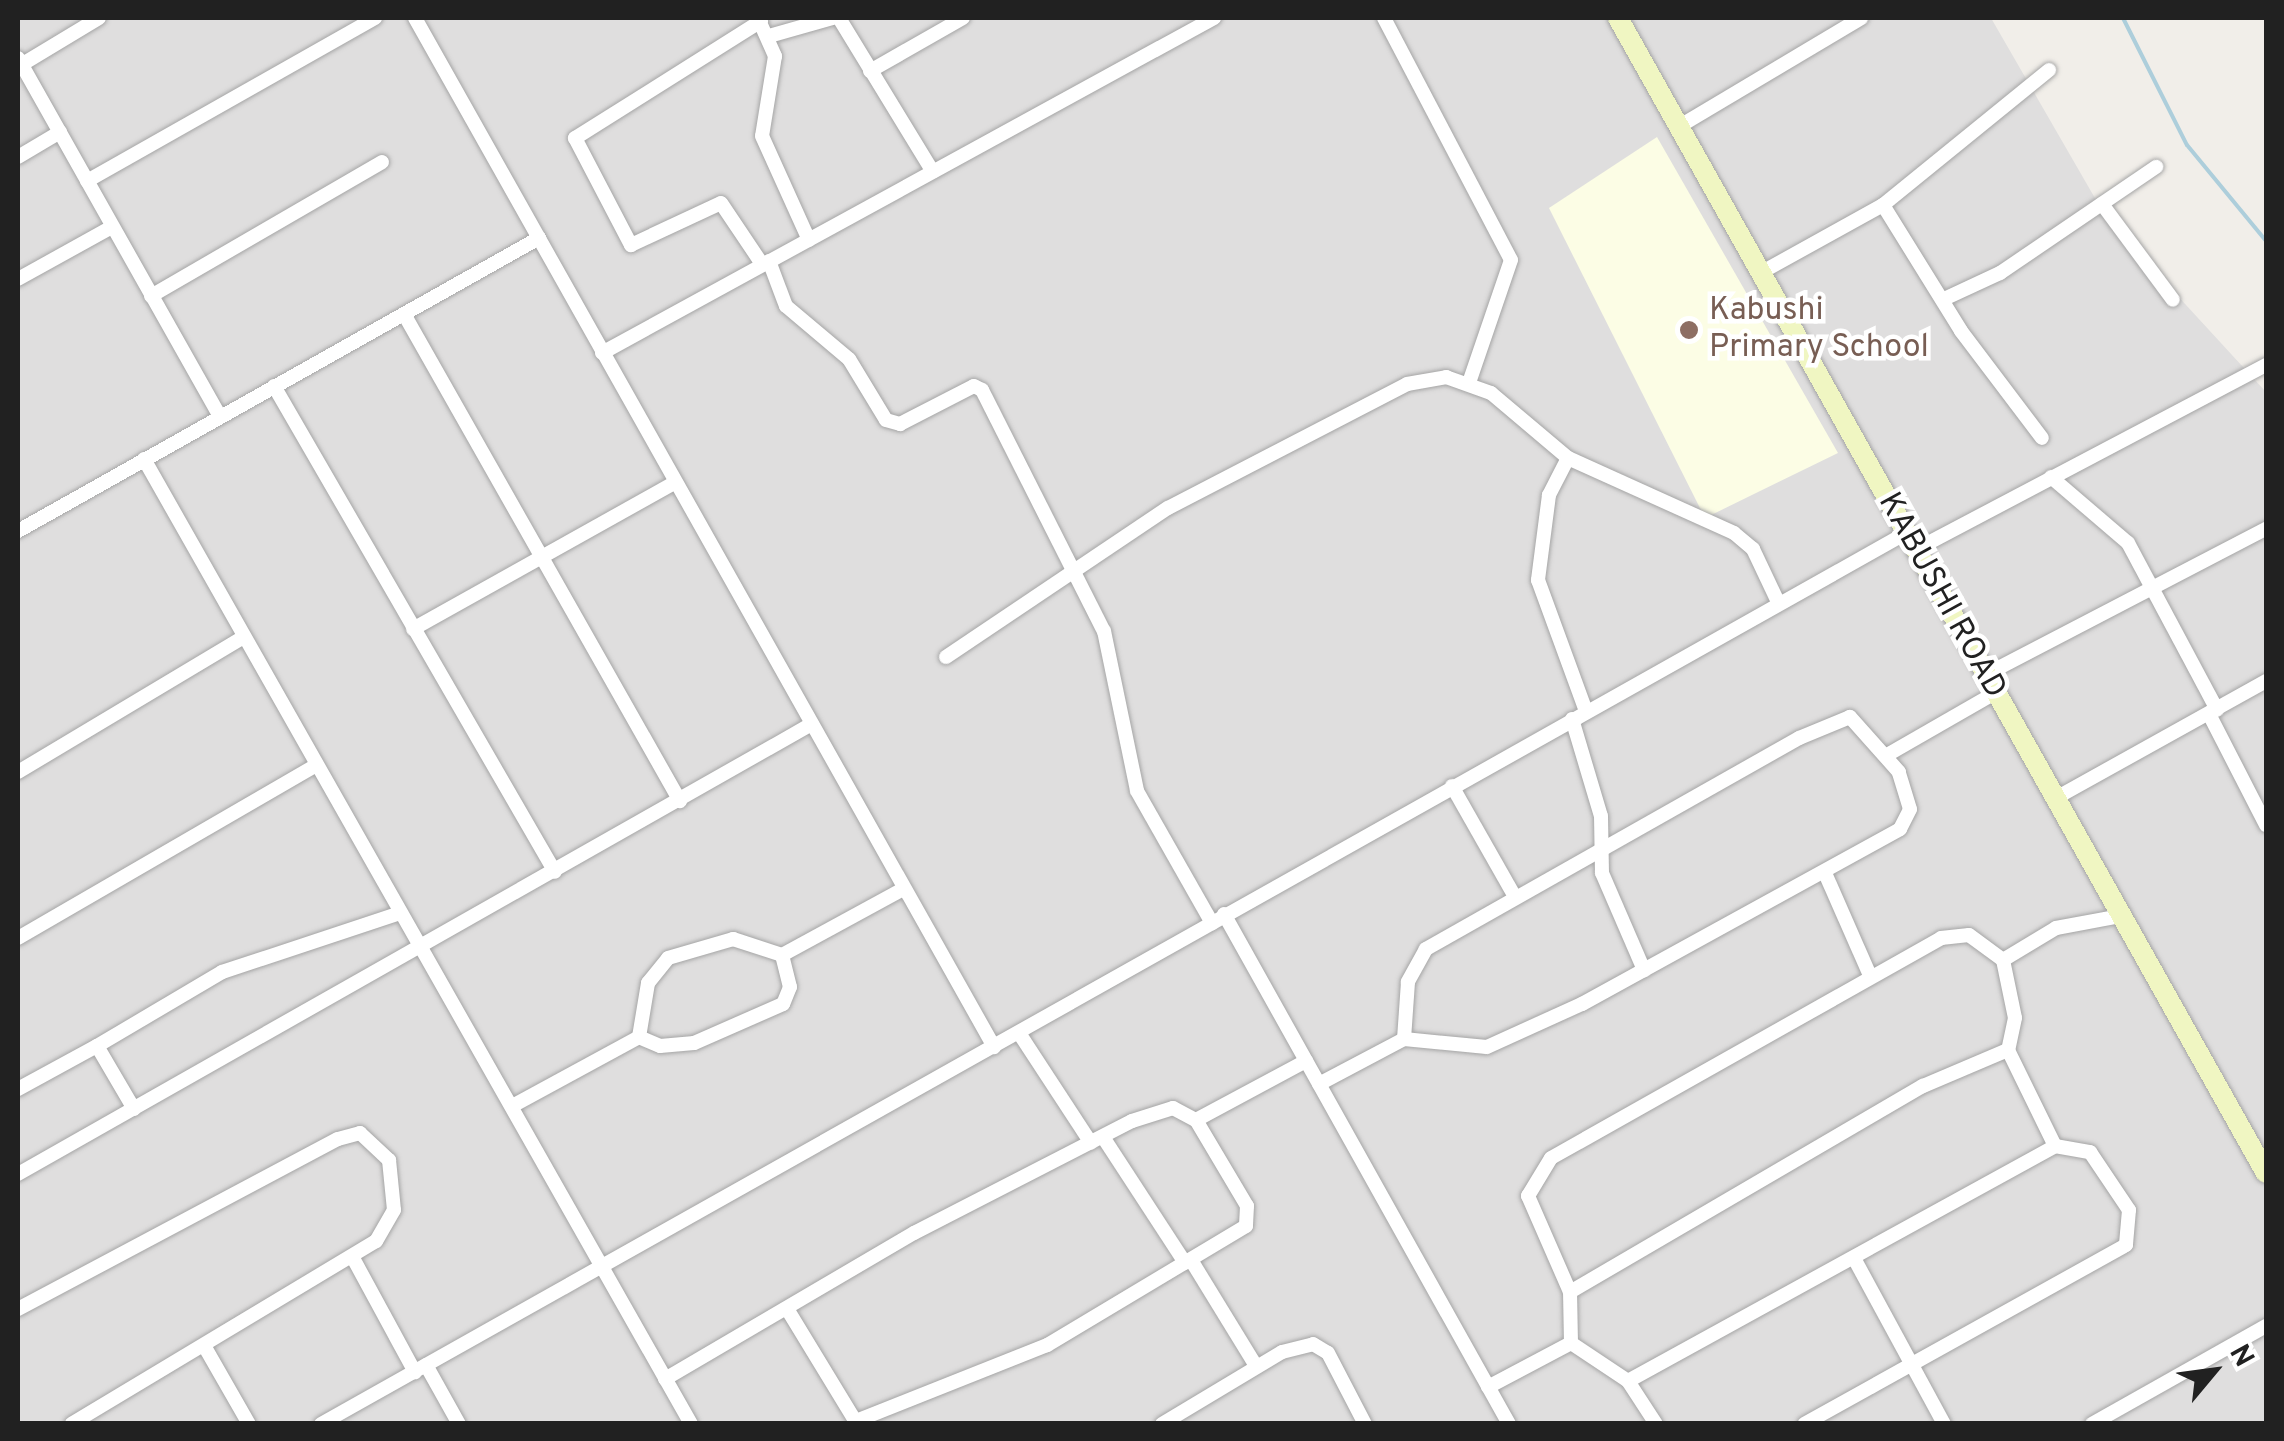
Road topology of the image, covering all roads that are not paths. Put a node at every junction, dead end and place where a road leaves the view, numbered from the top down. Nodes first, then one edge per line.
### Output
1 (99, 18) edge
2 (375, 18) edge
3 (415, 18) edge
4 (836, 18) edge
5 (963, 18) edge
6 (1214, 18) edge
7 (1384, 18) edge
8 (1618, 18) edge
9 (1861, 18) edge
10 (760, 19) edge
11 (1190, 23) edge
12 (769, 36) junction
13 (20, 61) edge
14 (2049, 70) dead end
15 (870, 71) junction
16 (1680, 126) junction
17 (60, 132) junction
18 (18, 156) edge
19 (382, 162) dead end
20 (2156, 167) dead end
21 (933, 172) junction
22 (87, 181) junction
23 (2102, 204) junction
24 (1883, 205) junction
25 (112, 227) junction
26 (539, 238) junction
27 (809, 240) junction
28 (766, 263) junction
29 (1762, 272) junction
30 (18, 279) edge
31 (152, 296) junction
32 (1944, 299) junction
33 (2173, 300) dead end
34 (404, 314) junction
35 (602, 353) junction
36 (2266, 365) edge
37 (1470, 380) junction
38 (274, 386) junction
39 (220, 418) junction
40 (2042, 438) dead end
41 (1568, 458) junction
42 (144, 460) junction
43 (2050, 477) junction
44 (674, 483) junction
45 (2266, 529) edge
46 (18, 532) edge
47 (1910, 542) junction
48 (540, 562) junction
49 (1073, 564) junction
50 (2155, 586) junction
51 (1778, 602) junction
52 (413, 629) junction
53 (244, 637) junction
54 (946, 657) dead end
55 (2266, 681) edge
56 (1990, 684) junction
57 (2213, 712) junction
58 (1579, 715) junction
59 (810, 725) junction
60 (1887, 755) junction
61 (316, 765) junction
62 (18, 772) edge
63 (1452, 786) junction
64 (2054, 798) junction
65 (680, 801) junction
66 (2266, 825) edge
67 (1601, 848) junction
68 (555, 872) junction
69 (1825, 872) junction
70 (901, 890) junction
71 (1515, 897) junction
72 (400, 914) junction
73 (2120, 916) junction
74 (1218, 918) junction
75 (18, 938) edge
76 (420, 950) junction
77 (782, 955) junction
78 (2003, 960) junction
79 (1644, 970) junction
80 (1869, 973) junction
81 (1019, 1033) junction
82 (639, 1037) junction
83 (1404, 1039) junction
84 (98, 1046) junction
85 (994, 1047) junction
86 (2008, 1050) junction
87 (1306, 1061) junction
88 (1319, 1084) junction
89 (18, 1089) edge
90 (514, 1105) junction
91 (134, 1109) junction
92 (1196, 1120) junction
93 (1097, 1140) junction
94 (2055, 1146) junction
95 (2265, 1167) edge
96 (18, 1174) edge
97 (353, 1258) junction
98 (1855, 1260) junction
99 (1188, 1261) junction
100 (602, 1265) junction
101 (1570, 1292) junction
102 (18, 1309) edge
103 (790, 1312) junction
104 (2266, 1326) edge
105 (1571, 1342) junction
106 (206, 1349) junction
107 (1256, 1366) junction
108 (1916, 1366) junction
109 (420, 1368) junction
110 (665, 1379) junction
111 (1628, 1381) junction
112 (1488, 1387) junction
113 (856, 1422) edge
114 (72, 1424) edge
115 (249, 1424) edge
116 (322, 1424) edge
117 (458, 1424) edge
118 (691, 1424) edge
119 (1162, 1424) edge
120 (1365, 1424) edge
121 (1509, 1424) edge
122 (1656, 1424) edge
123 (1804, 1424) edge
124 (1944, 1424) edge
125 (2092, 1424) edge

1 - 13 street
2 - 22 street
3 - 26 street
4 - 12 street
4 - 15 street
5 - 15 street
6 - 11 street
7 - 37 street
8 - 16 main road, KABUSHI ROAD
9 - 16 street
10 - 12 street
10 - 28 street
11 - 21 street
12 - 27 street
13 - 17 street
14 - 24 street
15 - 21 street
16 - 29 main road, KABUSHI ROAD
17 - 18 street
17 - 22 street
19 - 31 street
20 - 23 street
21 - 27 street
22 - 25 street
23 - 32 street
23 - 33 street
24 - 29 street
24 - 32 street
25 - 30 street
25 - 31 street
26 - 34 street
26 - 35 street
27 - 28 street
28 - 35 street
28 - 49 street
29 - 47 main road, KABUSHI ROAD
31 - 39 street
32 - 40 street
34 - 38 street
34 - 48 street
35 - 44 street
36 - 43 street
37 - 41 street
37 - 49 street
38 - 39 street
38 - 52 street
39 - 42 street
41 - 51 street
41 - 58 street
42 - 46 street
42 - 53 street
43 - 47 street
43 - 50 street
44 - 48 street
44 - 59 street
45 - 50 street
47 - 51 street
47 - 56 main road, KABUSHI ROAD
48 - 52 street
48 - 65 street
49 - 54 street
49 - 74 street
50 - 56 street
50 - 57 street
51 - 58 street
52 - 68 street
53 - 61 street
53 - 62 street
55 - 57 street
56 - 60 street
56 - 64 main road, KABUSHI ROAD
57 - 64 street
57 - 66 street
58 - 63 street
58 - 67 street
59 - 65 street
59 - 70 street
60 - 67 street
60 - 69 street
61 - 72 street
61 - 75 street
63 - 71 street
63 - 74 street
64 - 73 main road, KABUSHI ROAD
65 - 68 street
67 - 71 street
67 - 79 street
68 - 76 street
69 - 79 street
69 - 80 street
70 - 77 street
70 - 85 street
71 - 83 street
72 - 76 street
72 - 84 street
73 - 78 street
73 - 95 main road, KABUSHI ROAD
74 - 81 street
74 - 87 street
76 - 90 street
76 - 91 street
77 - 82 street
77 - 82 street
78 - 80 street
78 - 86 street
79 - 83 street
80 - 101 street
81 - 85 street
81 - 93 street
82 - 90 street
83 - 88 street
84 - 89 street
84 - 91 street
85 - 100 street
86 - 94 street
86 - 101 street
87 - 88 street
87 - 92 street
88 - 112 street
90 - 100 street
91 - 96 street
92 - 93 street
92 - 99 street
93 - 99 street
93 - 103 street
94 - 98 street
94 - 108 street
97 - 102 street
97 - 106 street
97 - 109 street
98 - 108 street
98 - 111 street
99 - 107 street
99 - 113 street
100 - 109 street
100 - 110 street
101 - 105 street
103 - 110 street
103 - 113 street
104 - 125 street
105 - 111 street
105 - 112 street
106 - 114 street
106 - 115 street
107 - 119 street
107 - 120 street
108 - 123 street
108 - 124 street
109 - 116 street
109 - 117 street
110 - 118 street
111 - 122 street
112 - 121 street

